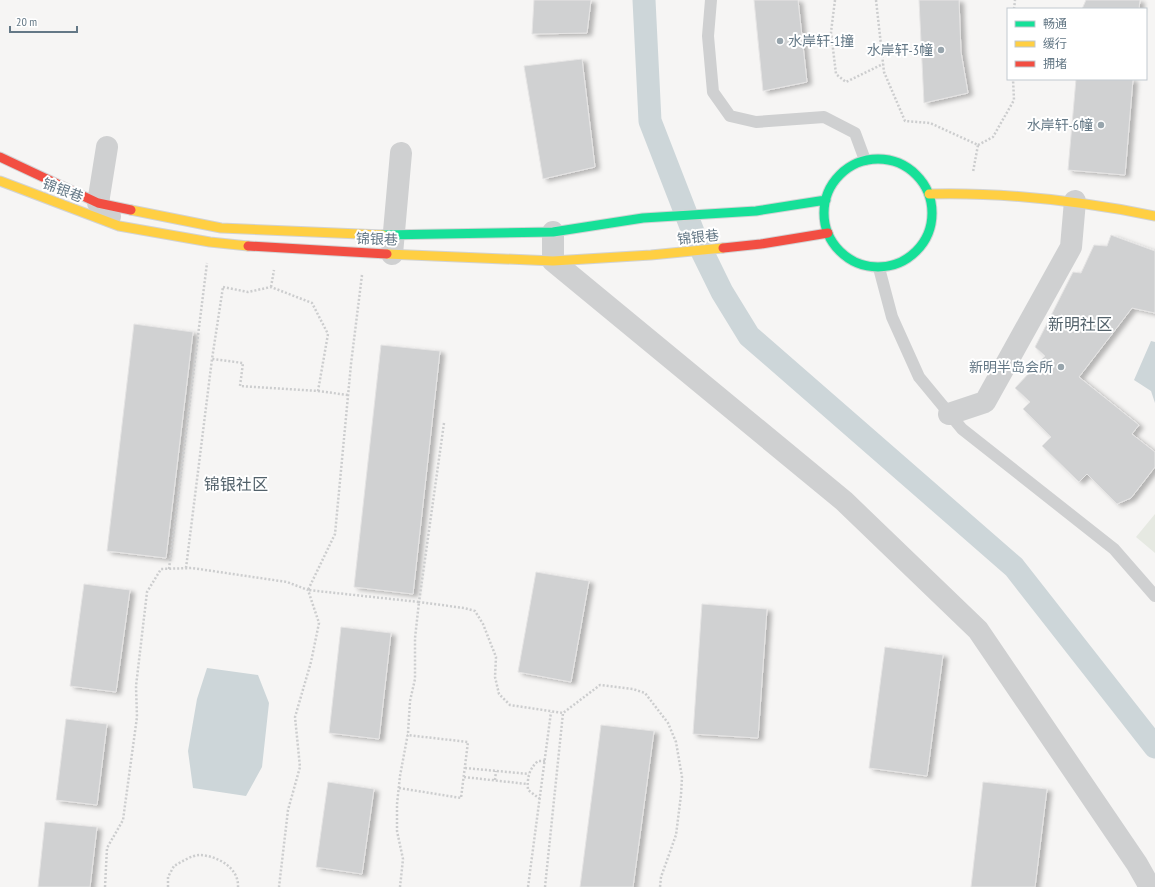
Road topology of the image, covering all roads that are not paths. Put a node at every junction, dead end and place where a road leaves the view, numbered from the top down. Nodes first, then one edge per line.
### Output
1 (711, 0) edge
2 (107, 147) dead end
3 (401, 153) dead end
4 (0, 157) edge
5 (866, 160) junction
6 (0, 181) edge
7 (929, 194) junction
8 (826, 200) junction
9 (1075, 201) junction
10 (98, 203) junction
11 (1155, 216) edge
12 (118, 226) junction
13 (553, 232) junction
14 (828, 233) junction
15 (394, 244) junction
16 (553, 261) junction
17 (879, 268) junction
18 (949, 414) junction
19 (1155, 596) edge
20 (1150, 887) edge

1 - 5 lane
2 - 10 street
3 - 15 street
4 - 10 main road, 锦银巷
5 - 7 main road
5 - 8 main road
6 - 12 main road, 锦银巷
7 - 9 main road
7 - 17 main road
8 - 13 main road, 锦银巷
8 - 14 main road
9 - 11 main road
9 - 18 street
10 - 12 street
10 - 15 main road, 锦银巷
12 - 15 main road, 锦银巷
13 - 15 main road, 锦银巷
13 - 16 street
14 - 16 main road, 锦银巷
14 - 17 main road
15 - 16 main road, 锦银巷
16 - 20 street
17 - 18 lane
18 - 19 lane

